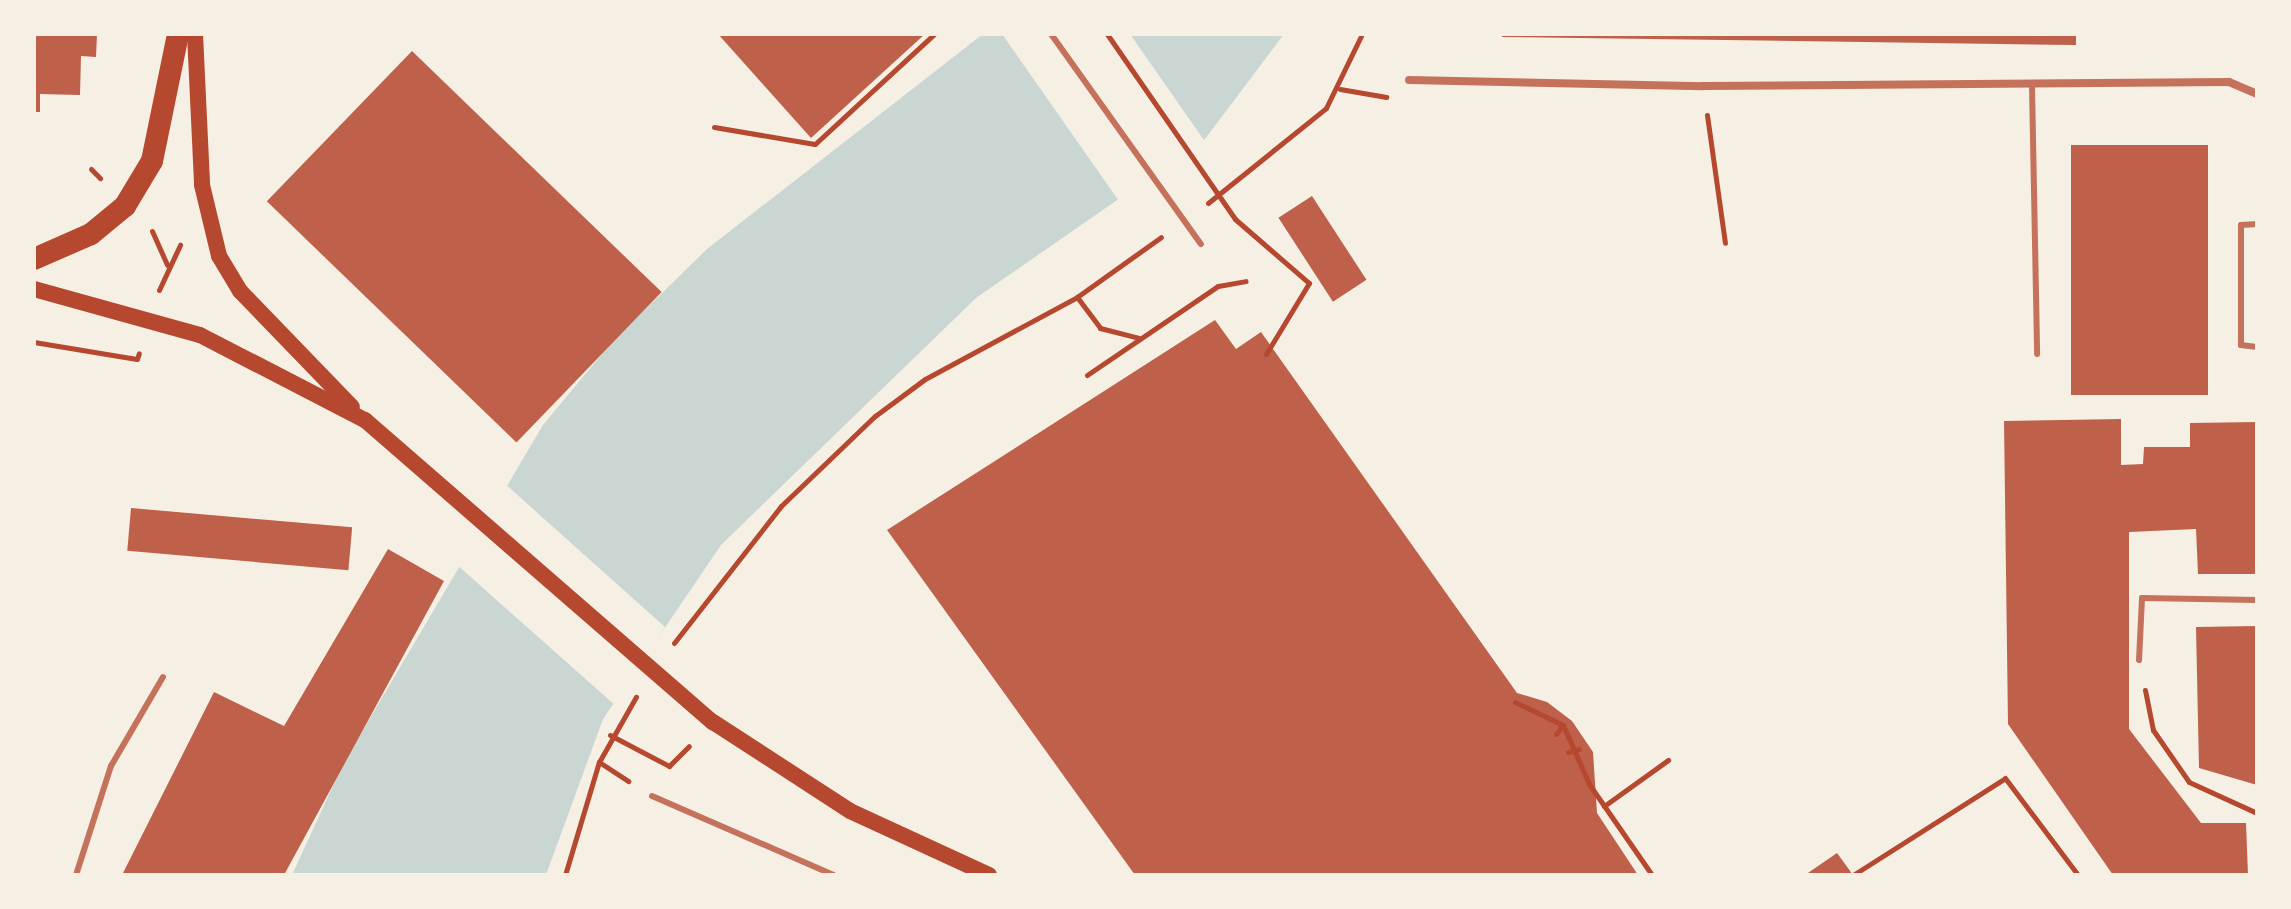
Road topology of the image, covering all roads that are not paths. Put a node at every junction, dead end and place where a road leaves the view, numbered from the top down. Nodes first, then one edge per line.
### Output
1 (178, 34) edge
2 (195, 34) edge
3 (1051, 34) edge
4 (1409, 80) dead end
5 (2032, 86) junction
6 (2257, 94) edge
7 (2257, 224) edge
8 (1201, 244) dead end
9 (34, 259) edge
10 (34, 289) edge
11 (2257, 347) edge
12 (2037, 354) dead end
13 (365, 420) junction
14 (2257, 600) edge
15 (2139, 660) road end
16 (163, 677) dead end
17 (652, 796) dead end
18 (76, 875) edge
19 (834, 875) edge
20 (989, 875) edge

1 - 9 highway
2 - 13 main road
3 - 8 lane
4 - 5 street
5 - 6 street
5 - 12 lane
7 - 11 lane
10 - 13 main road
13 - 20 main road
14 - 15 lane
16 - 18 lane
17 - 19 lane

